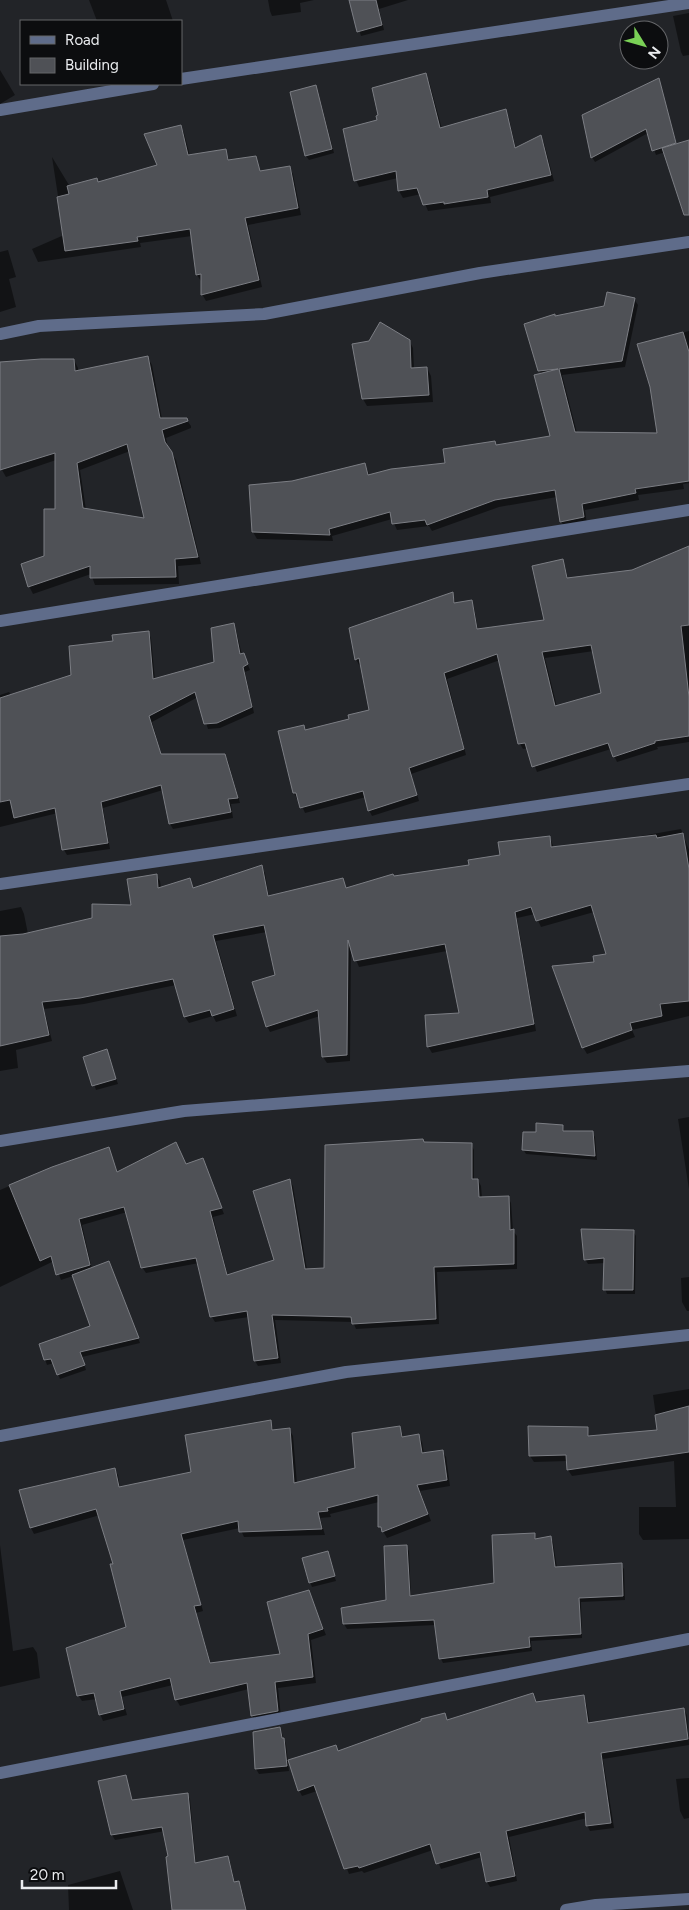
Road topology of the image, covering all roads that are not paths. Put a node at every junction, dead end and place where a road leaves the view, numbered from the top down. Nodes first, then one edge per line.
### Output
1 (689, 3) edge
2 (182, 79) edge
3 (147, 85) edge
4 (0, 110) edge
5 (689, 242) edge
6 (0, 334) edge
7 (689, 510) edge
8 (0, 621) edge
9 (689, 784) edge
10 (0, 884) edge
11 (689, 1071) edge
12 (0, 1140) edge
13 (689, 1335) edge
14 (0, 1436) edge
15 (689, 1639) edge
16 (0, 1773) edge
17 (689, 1900) edge
18 (566, 1910) edge

1 - 2 street
3 - 4 street
5 - 6 street
7 - 8 street
9 - 10 street
11 - 12 street
13 - 14 street
15 - 16 street
17 - 18 street

